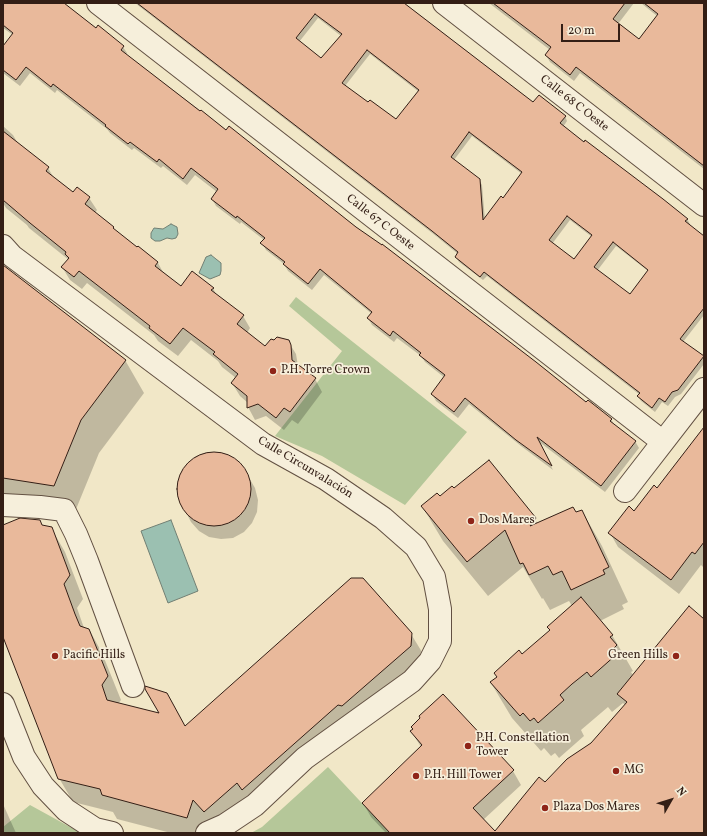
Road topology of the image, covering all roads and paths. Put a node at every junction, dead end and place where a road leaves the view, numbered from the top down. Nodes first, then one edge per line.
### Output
1 (98, 3) edge
2 (444, 3) edge
3 (704, 205) edge
4 (6, 252) edge
5 (704, 389) edge
6 (663, 442) junction
7 (625, 491) dead end
8 (3, 505) edge
9 (133, 686) dead end
10 (3, 704) edge
11 (112, 833) edge
12 (207, 833) edge

1 - 6 street, Calle 67 C Oeste
2 - 3 street, Calle 68 C Oeste
4 - 12 street, Calle Circunvalación
5 - 6 street
6 - 7 street
8 - 9 street
10 - 11 street

